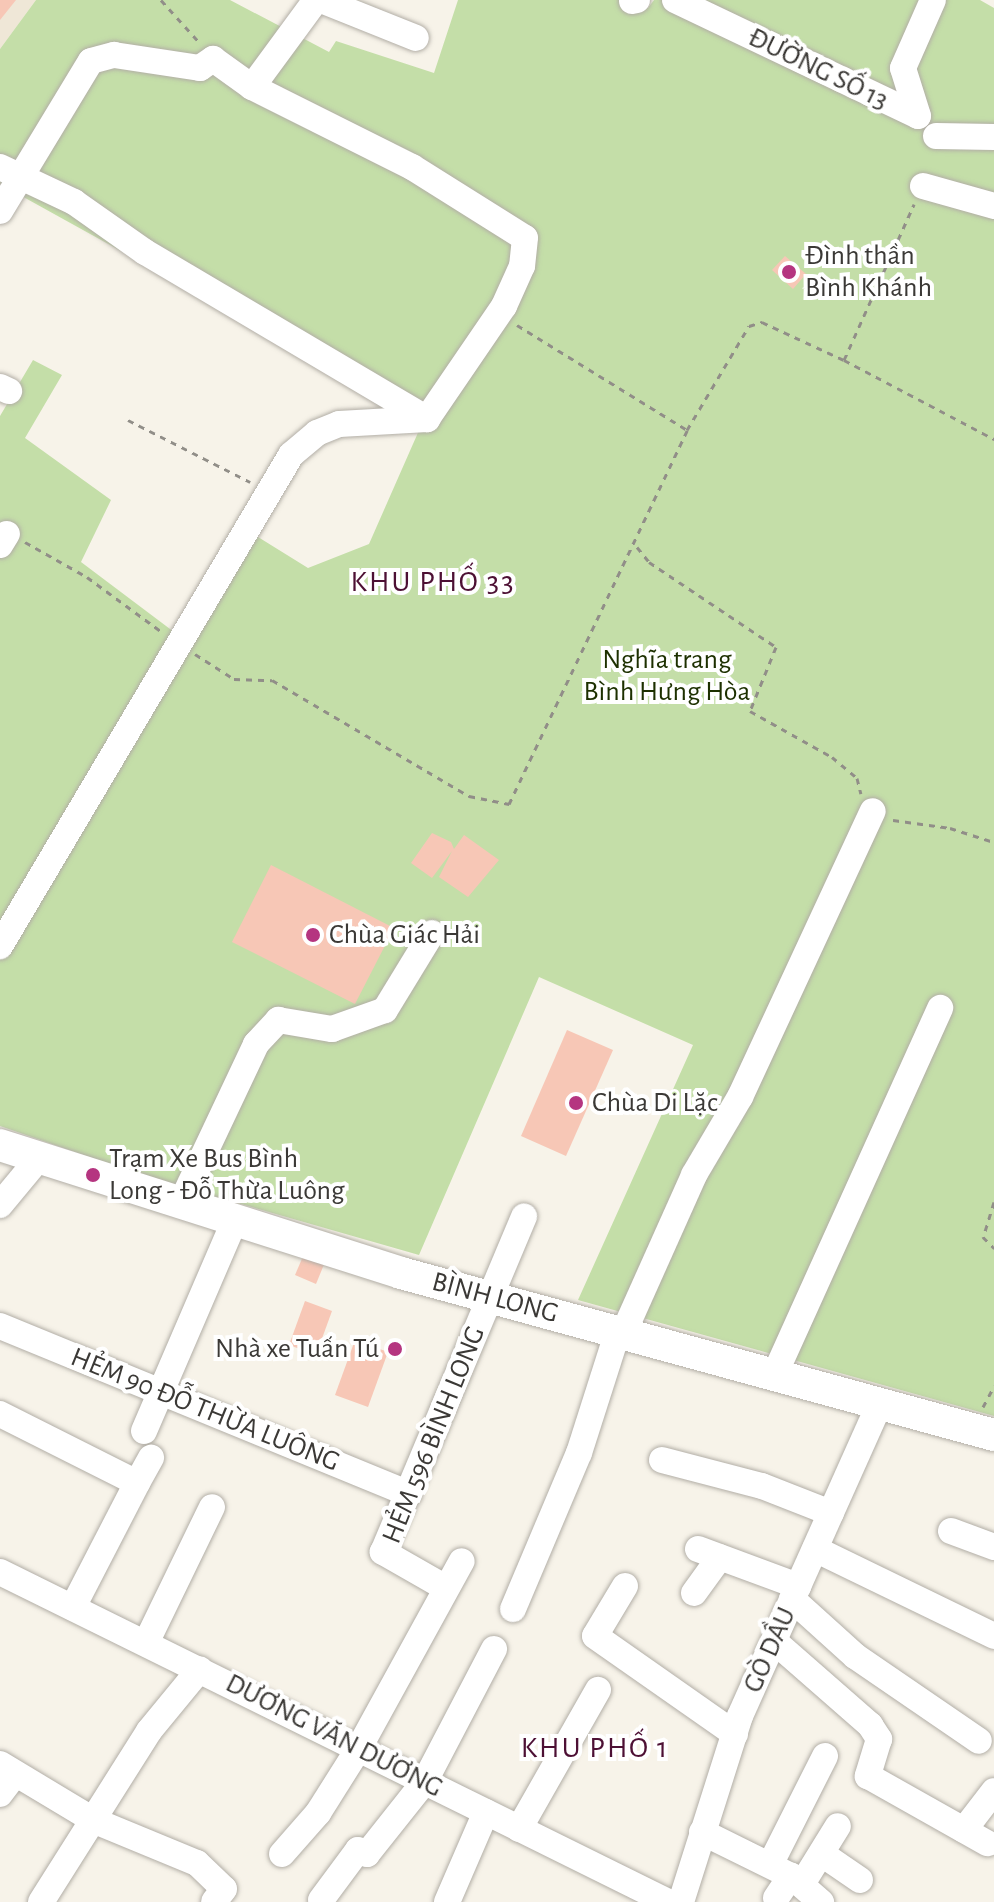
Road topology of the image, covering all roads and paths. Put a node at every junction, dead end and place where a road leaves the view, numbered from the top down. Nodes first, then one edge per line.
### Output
1 (161, 0) edge
2 (319, 0) edge
3 (675, 0) edge
4 (933, 0) edge
5 (416, 38) dead end
6 (213, 59) junction
7 (252, 87) junction
8 (936, 136) dead end
9 (994, 137) edge
10 (11, 172) edge
11 (923, 186) joint
12 (994, 206) edge
13 (0, 211) edge
14 (500, 314) junction
15 (844, 360) junction
16 (427, 419) junction
17 (128, 420) dead end
18 (687, 430) junction
19 (994, 439) edge
20 (268, 491) junction
21 (4, 539) edge
22 (636, 545) junction
23 (178, 642) junction
24 (873, 811) junction
25 (994, 842) edge
26 (432, 933) dead end
27 (0, 946) edge
28 (940, 1008) dead end
29 (0, 1145) edge
30 (39, 1158) junction
31 (994, 1202) edge
32 (181, 1203) junction
33 (0, 1205) edge
34 (524, 1216) dead end
35 (235, 1220) junction
36 (994, 1248) edge
37 (488, 1297) junction
38 (0, 1326) edge
39 (620, 1333) junction
40 (774, 1376) junction
41 (161, 1391) junction
42 (879, 1405) junction
43 (0, 1414) edge
44 (144, 1431) dead end
45 (994, 1435) edge
46 (151, 1458) dead end
47 (662, 1460) dead end
48 (137, 1483) junction
49 (409, 1494) junction
50 (212, 1507) dead end
51 (831, 1513) junction
52 (951, 1531) dead end
53 (994, 1547) edge
54 (815, 1549) junction
55 (462, 1561) dead end
56 (0, 1572) edge
57 (625, 1586) dead end
58 (446, 1588) junction
59 (694, 1593) dead end
60 (795, 1593) junction
61 (73, 1607) junction
62 (513, 1609) dead end
63 (994, 1636) edge
64 (774, 1641) junction
65 (146, 1643) junction
66 (494, 1649) dead end
67 (200, 1669) junction
68 (598, 1690) dead end
69 (735, 1734) junction
70 (979, 1741) dead end
71 (359, 1748) junction
72 (825, 1756) dead end
73 (5, 1777) edge
74 (425, 1781) junction
75 (994, 1791) edge
76 (486, 1812) junction
77 (95, 1821) junction
78 (838, 1826) dead end
79 (519, 1829) junction
80 (702, 1832) junction
81 (282, 1854) dead end
82 (822, 1854) junction
83 (860, 1880) dead end
84 (796, 1882) edge
85 (776, 1898) dead end
86 (321, 1900) edge
87 (41, 1902) edge
88 (214, 1902) edge
89 (447, 1902) edge
90 (668, 1902) edge
91 (681, 1902) edge

1 - 6 path
2 - 5 street
2 - 7 street
3 - 4 street, ĐƯỜNG SỐ 13
6 - 7 street
6 - 10 street
7 - 14 street
8 - 9 street
10 - 13 street
10 - 16 street
11 - 12 street
11 - 15 path
14 - 16 street
14 - 18 path
15 - 18 path
15 - 19 path
16 - 20 street
17 - 20 path
18 - 22 path
20 - 23 street
21 - 23 path
22 - 23 path
22 - 24 path
23 - 27 street
24 - 25 path
24 - 39 street
26 - 32 street
28 - 40 street
29 - 30 main road, BÌNH LONG
30 - 32 main road, BÌNH LONG
30 - 33 street
31 - 36 path
32 - 35 main road, BÌNH LONG
34 - 37 street, HẺM 596 BÌNH LONG
35 - 37 main road, BÌNH LONG
35 - 41 street
37 - 39 main road, BÌNH LONG
37 - 49 street, HẺM 596 BÌNH LONG
38 - 41 street, HẺM 90 ĐỖ THỪA LUÔNG
39 - 40 main road, BÌNH LONG
39 - 62 street
40 - 42 main road, BÌNH LONG
41 - 44 street
41 - 49 street, HẺM 90 ĐỖ THỪA LUÔNG
42 - 45 main road, BÌNH LONG
42 - 51 street, GÒ DẦU
43 - 48 street
46 - 48 street
47 - 51 street
48 - 61 street
49 - 58 street, HẺM 596 BÌNH LONG
50 - 65 street
51 - 54 street, GÒ DẦU
52 - 53 street
54 - 60 street, GÒ DẦU
54 - 63 street
55 - 58 street
56 - 61 street, DƯƠNG VĂN DƯƠNG
57 - 69 street
58 - 71 street
59 - 60 street
60 - 64 street, GÒ DẦU
60 - 70 street
61 - 65 street, DƯƠNG VĂN DƯƠNG
64 - 69 street, GÒ DẦU
64 - 75 street
65 - 67 street, DƯƠNG VĂN DƯƠNG
66 - 74 street
67 - 71 street, DƯƠNG VĂN DƯƠNG
67 - 77 street
68 - 79 street
69 - 80 street, GÒ DẦU
71 - 74 street, DƯƠNG VĂN DƯƠNG
71 - 81 street
72 - 84 street
73 - 77 street
74 - 76 street, DƯƠNG VĂN DƯƠNG
74 - 86 street
76 - 79 street, DƯƠNG VĂN DƯƠNG
76 - 89 street
77 - 87 street
77 - 88 street
78 - 82 street
79 - 90 street, DƯƠNG VĂN DƯƠNG
80 - 84 street
80 - 91 street, GÒ DẦU
82 - 83 street
82 - 84 street
84 - 85 street

